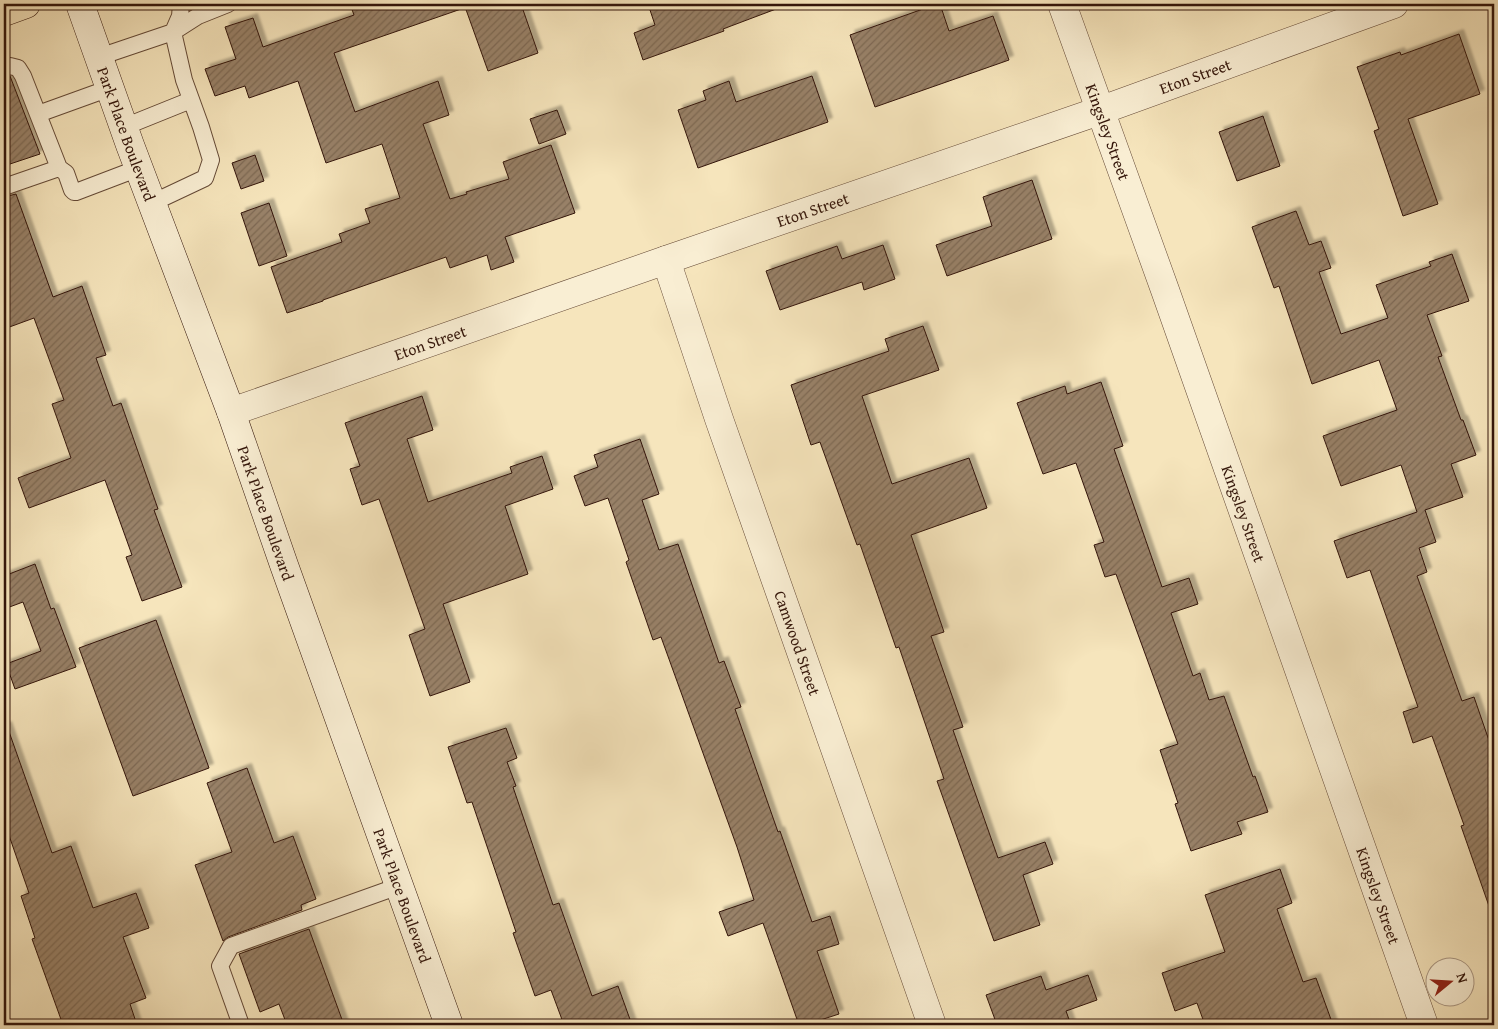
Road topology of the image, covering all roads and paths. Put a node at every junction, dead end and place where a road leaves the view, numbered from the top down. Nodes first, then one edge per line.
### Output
1 (26, 4) edge
2 (80, 4) edge
3 (181, 4) edge
4 (228, 4) edge
5 (1062, 4) edge
6 (1394, 4) edge
7 (4, 12) edge
8 (172, 32) junction
9 (99, 57) junction
10 (4, 68) edge
11 (110, 88) junction
12 (191, 100) junction
13 (1099, 110) junction
14 (38, 114) junction
15 (124, 127) junction
16 (59, 168) junction
17 (139, 168) junction
18 (4, 187) edge
19 (152, 203) junction
20 (666, 260) junction
21 (231, 412) junction
22 (399, 886) junction
23 (241, 1025) edge
24 (449, 1025) edge
25 (932, 1025) edge
26 (1424, 1025) edge

1 - 7 main road
2 - 9 street, Park Place Boulevard
3 - 8 lane
4 - 8 lane
5 - 13 street, Kingsley Street
6 - 13 street, Eton Street
8 - 9 lane
8 - 12 lane
9 - 11 street, Park Place Boulevard
10 - 14 lane
11 - 14 lane
11 - 15 street, Park Place Boulevard
12 - 15 lane
12 - 19 lane
13 - 20 street, Eton Street
13 - 26 street, Kingsley Street
14 - 16 lane
15 - 17 street, Park Place Boulevard
16 - 17 lane
16 - 18 lane
17 - 19 street, Park Place Boulevard
19 - 21 street, Park Place Boulevard
20 - 21 street, Eton Street
20 - 25 street, Camwood Street
21 - 22 street, Park Place Boulevard
22 - 23 lane
22 - 24 street, Park Place Boulevard

